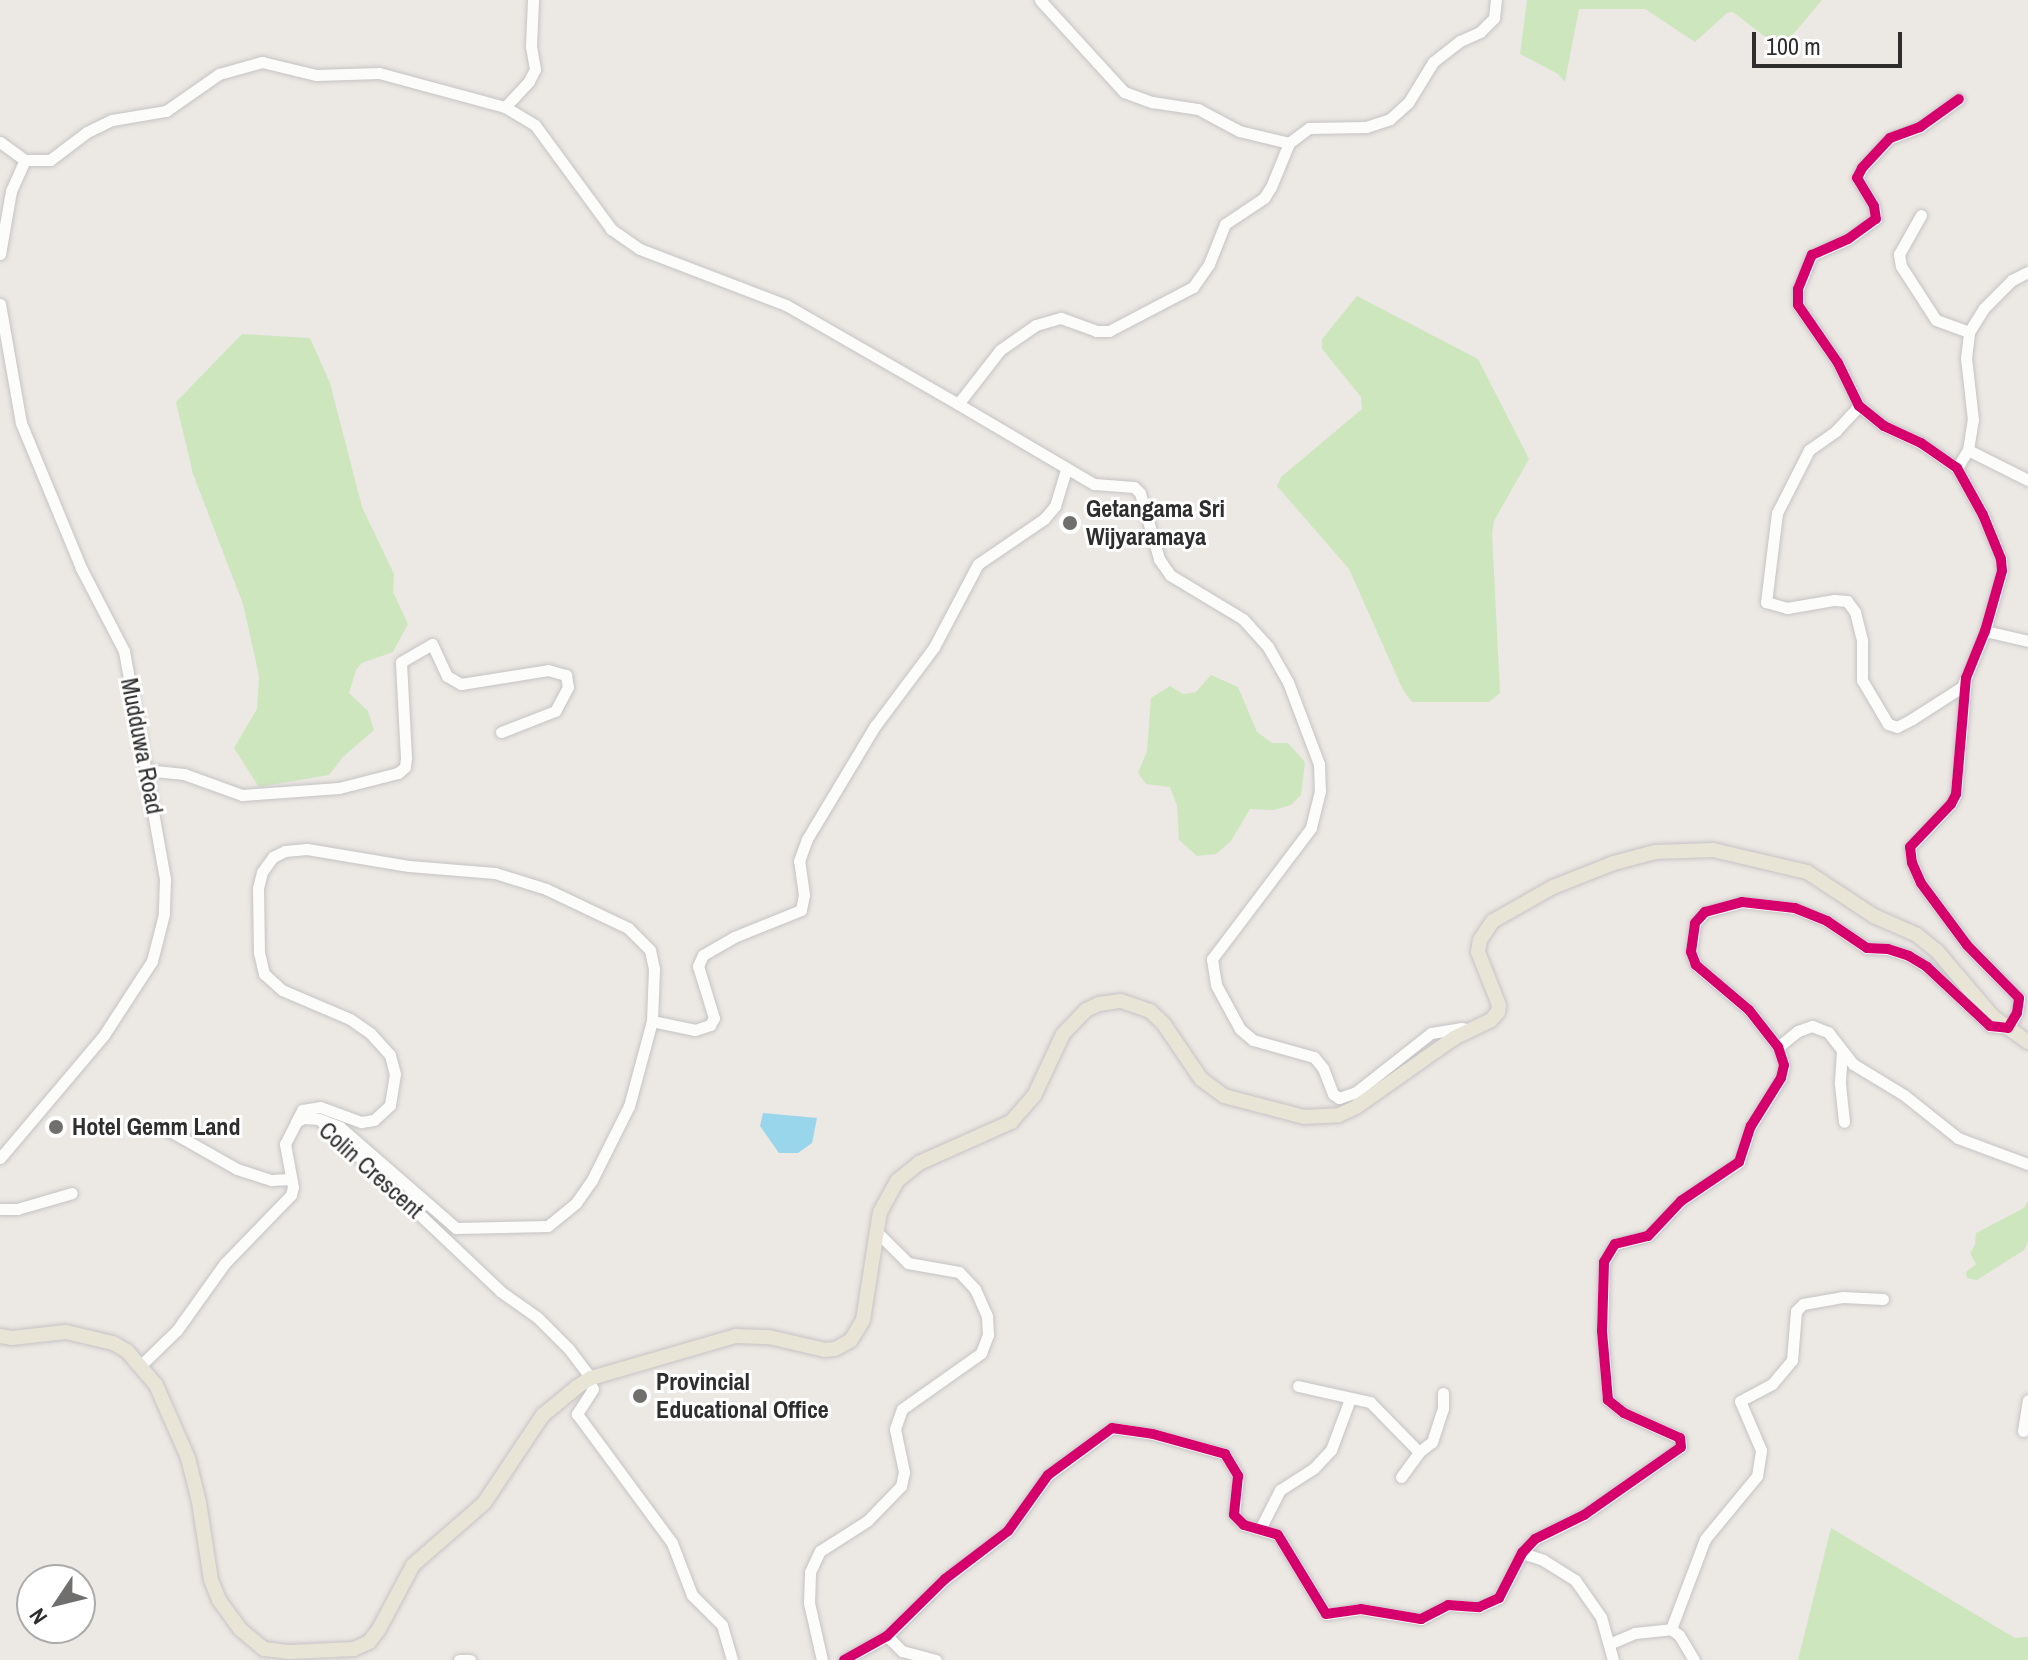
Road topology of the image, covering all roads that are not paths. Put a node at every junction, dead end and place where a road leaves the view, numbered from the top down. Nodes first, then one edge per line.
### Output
1 (533, 0) edge
2 (1040, 0) edge
3 (1496, 0) edge
4 (1959, 99) dead end
5 (505, 107) junction
6 (0, 142) edge
7 (1289, 143) junction
8 (25, 160) junction
9 (1921, 215) dead end
10 (0, 254) edge
11 (2028, 272) edge
12 (0, 304) edge
13 (1969, 332) junction
14 (958, 404) junction
15 (1859, 406) junction
16 (1968, 450) junction
17 (1957, 468) junction
18 (1066, 469) junction
19 (2028, 480) edge
20 (1985, 631) junction
21 (2028, 641) edge
22 (1966, 678) junction
23 (501, 732) dead end
24 (145, 770) junction
25 (652, 1021) junction
26 (2008, 1028) junction
27 (1472, 1030) junction
28 (2028, 1042) edge
29 (1778, 1047) junction
30 (1842, 1052) junction
31 (319, 1119) junction
32 (296, 1122) junction
33 (1844, 1122) dead end
34 (170, 1131) dead end
35 (0, 1158) edge
36 (2028, 1164) edge
37 (291, 1179) junction
38 (72, 1193) dead end
39 (0, 1209) edge
40 (878, 1233) junction
41 (1883, 1299) dead end
42 (0, 1336) edge
43 (141, 1365) junction
44 (590, 1379) junction
45 (1298, 1386) dead end
46 (1443, 1393) dead end
47 (1350, 1399) junction
48 (2028, 1400) edge
49 (2023, 1431) dead end
50 (1419, 1452) junction
51 (1401, 1477) dead end
52 (1260, 1529) junction
53 (1522, 1553) junction
54 (1671, 1629) junction
55 (887, 1636) junction
56 (1609, 1644) junction
57 (295, 1656) edge
58 (459, 1660) edge
59 (470, 1660) edge
60 (732, 1660) edge
61 (822, 1660) edge
62 (844, 1660) edge
63 (936, 1660) edge
64 (1613, 1660) edge
65 (1694, 1660) edge

1 - 5 street
2 - 7 street
3 - 7 street
4 - 15 street
5 - 8 street
5 - 14 street
6 - 8 street
7 - 14 street
8 - 10 street
9 - 13 street
11 - 13 street
12 - 24 street, Mudduwa Road
13 - 16 street
14 - 18 street
15 - 17 street
15 - 22 street
16 - 17 street
16 - 19 street
17 - 20 street
18 - 25 street
18 - 27 street
20 - 21 street
20 - 22 street
22 - 26 street
23 - 24 street
24 - 35 street, Mudduwa Road
25 - 31 street
25 - 32 street
26 - 27 main road
26 - 28 main road
26 - 29 street
27 - 40 main road
29 - 30 street
29 - 53 street
30 - 33 street
30 - 36 street
31 - 32 street, Colin Crescent
31 - 44 street, Colin Crescent
32 - 37 street, Colin Crescent
34 - 37 street
37 - 43 street
38 - 39 street
40 - 44 main road
40 - 61 street
41 - 54 street
42 - 43 main road
43 - 57 main road
44 - 57 main road
44 - 60 street
45 - 47 street
46 - 50 street
47 - 50 street
47 - 52 street
48 - 49 street
50 - 51 street
52 - 53 street
52 - 55 street
53 - 56 street
54 - 56 street
54 - 65 street
55 - 62 street
55 - 63 street
56 - 64 street
58 - 59 street

